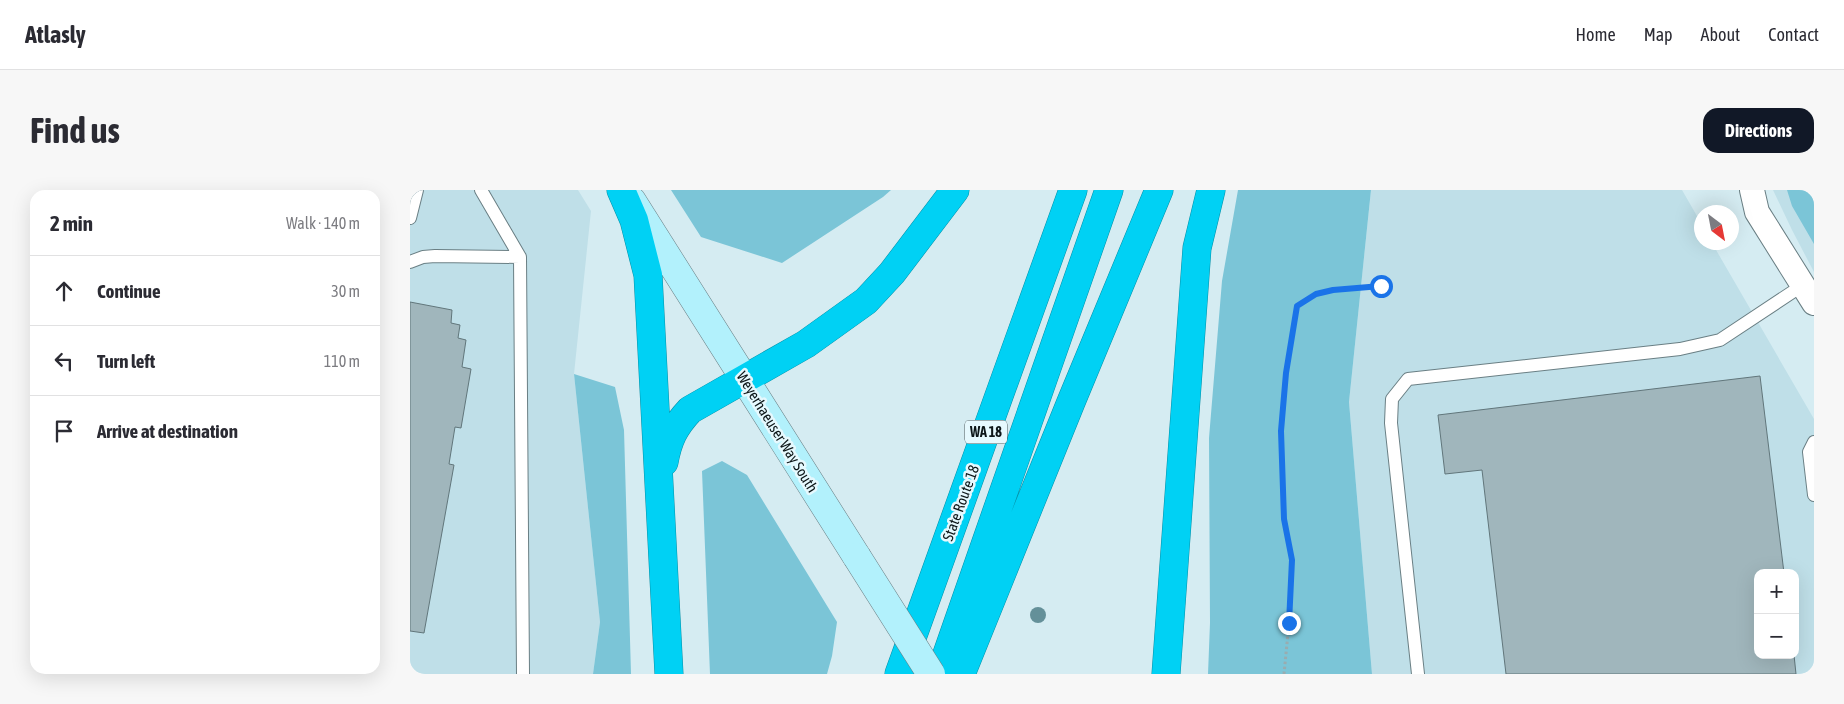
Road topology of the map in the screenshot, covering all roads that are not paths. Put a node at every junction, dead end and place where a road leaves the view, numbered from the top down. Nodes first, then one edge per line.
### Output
1 (417, 190) edge
2 (481, 190) edge
3 (621, 190) edge
4 (624, 190) edge
5 (955, 190) edge
6 (1073, 190) edge
7 (1109, 190) edge
8 (1159, 190) edge
9 (1210, 190) edge
10 (1738, 190) edge
11 (1755, 201) edge
12 (410, 218) edge
13 (520, 257) junction
14 (410, 262) edge
15 (1808, 294) edge
16 (744, 380) junction
17 (1814, 442) edge
18 (660, 481) junction
19 (1814, 496) edge
20 (523, 674) edge
21 (669, 674) edge
22 (899, 674) edge
23 (931, 674) edge
24 (940, 674) edge
25 (961, 674) edge
26 (1166, 674) edge
27 (1418, 674) edge

1 - 12 lane
2 - 13 lane
3 - 18 highway
4 - 16 street, Weyerhaeuser Way South
5 - 16 highway
6 - 22 highway, State Route 18 / WA 18
7 - 24 highway, WA 18
8 - 25 highway
9 - 26 highway
10 - 11 lane
11 - 15 street
13 - 14 lane
13 - 20 lane
15 - 27 lane
16 - 18 highway
16 - 23 street, Weyerhaeuser Way South, bridge
17 - 19 lane
18 - 21 highway

